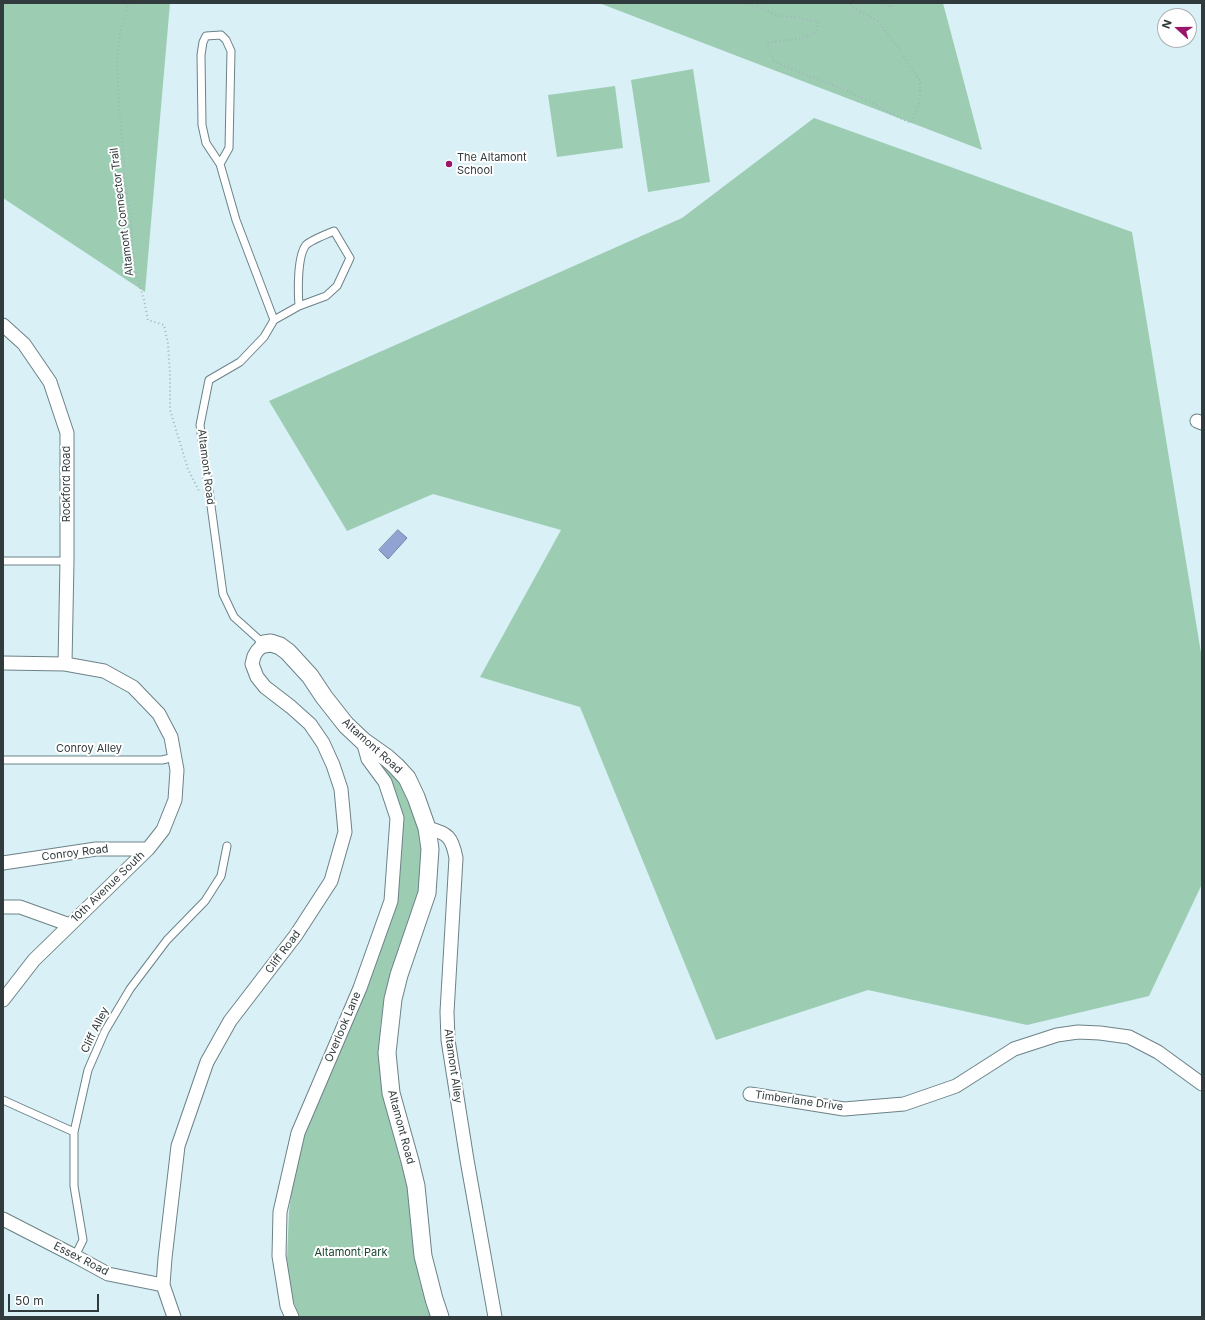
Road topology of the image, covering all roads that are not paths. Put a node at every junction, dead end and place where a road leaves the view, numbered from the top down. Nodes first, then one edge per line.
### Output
1 (220, 164) junction
2 (299, 306) junction
3 (274, 320) junction
4 (3, 324) edge
5 (3, 561) edge
6 (67, 561) junction
7 (264, 644) junction
8 (3, 663) edge
9 (65, 664) junction
10 (363, 741) junction
11 (175, 757) junction
12 (3, 760) edge
13 (427, 828) junction
14 (227, 846) dead end
15 (148, 849) junction
16 (3, 863) edge
17 (3, 907) edge
18 (70, 925) junction
19 (3, 1000) edge
20 (1202, 1084) edge
21 (750, 1094) dead end
22 (3, 1100) edge
23 (74, 1132) junction
24 (3, 1219) edge
25 (75, 1256) junction
26 (163, 1285) junction
27 (174, 1317) edge
28 (292, 1317) edge
29 (440, 1317) edge
30 (496, 1317) edge

1 - 1 lane
1 - 3 lane
2 - 2 lane
2 - 3 lane
3 - 7 lane, Altamont Road
4 - 6 street, Rockford Road
5 - 6 lane
6 - 9 street, Rockford Road
7 - 10 street, Altamont Road
7 - 26 street, Cliff Road
8 - 9 street, 10th Avenue South
9 - 11 street, 10th Avenue South
10 - 13 street, Altamont Road
10 - 28 street, Overlook Lane
11 - 12 lane, Conroy Alley
11 - 15 street, 10th Avenue South
13 - 29 street, Altamont Road
13 - 30 street, Altamont Alley
14 - 23 lane, Cliff Alley
15 - 16 street, Conroy Road
15 - 18 street, 10th Avenue South
17 - 18 street
18 - 19 street, 10th Avenue South
20 - 21 street, Timberlane Drive
22 - 23 lane
23 - 25 lane, Cliff Alley
24 - 25 street, Essex Road
25 - 26 street, Essex Road
26 - 27 street

